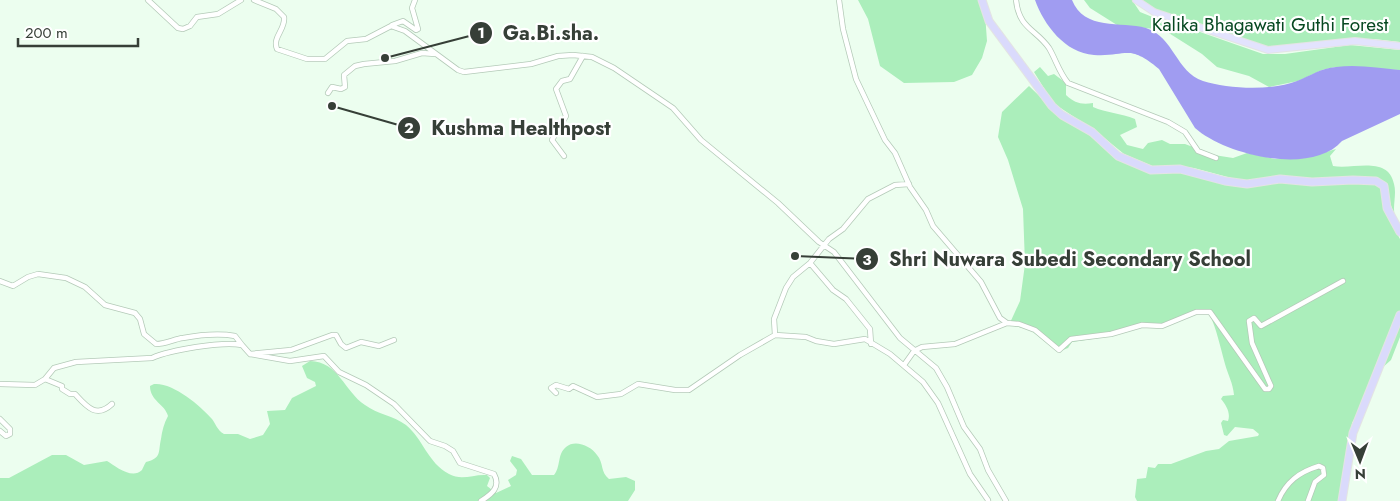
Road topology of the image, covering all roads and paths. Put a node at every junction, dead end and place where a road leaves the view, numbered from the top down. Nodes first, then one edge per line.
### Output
1 (148, 0) edge
2 (241, 0) edge
3 (254, 0) edge
4 (415, 0) edge
5 (838, 0) edge
6 (982, 0) edge
7 (1016, 0) edge
8 (1136, 0) edge
9 (391, 26) junction
10 (1400, 46) edge
11 (436, 54) junction
12 (583, 56) junction
13 (328, 93) dead end
14 (564, 156) dead end
15 (1216, 158) dead end
16 (909, 184) junction
17 (1400, 232) edge
18 (824, 244) junction
19 (810, 262) junction
20 (0, 281) edge
21 (1343, 281) dead end
22 (1400, 315) edge
23 (1007, 323) junction
24 (775, 335) junction
25 (394, 340) dead end
26 (871, 344) junction
27 (242, 345) junction
28 (914, 351) junction
29 (250, 354) junction
30 (904, 365) junction
31 (44, 379) junction
32 (0, 384) edge
33 (556, 393) dead end
34 (112, 404) dead end
35 (0, 419) edge
36 (0, 431) edge
37 (988, 500) dead end
38 (481, 501) edge
39 (1006, 501) edge
40 (1278, 501) edge
41 (1308, 501) edge
42 (1342, 501) edge

1 - 2 street
3 - 9 street
4 - 9 street
5 - 16 street
6 - 17 highway
7 - 15 street
8 - 10 main road
9 - 11 street
11 - 12 street
11 - 13 street
12 - 14 street
12 - 18 street
16 - 18 street
16 - 23 street
18 - 19 street
18 - 28 street
19 - 24 street
19 - 26 street
20 - 27 street
21 - 23 street
22 - 42 highway
23 - 28 street
24 - 26 street
24 - 33 street
25 - 29 street
26 - 30 street
27 - 29 street
27 - 31 street
28 - 30 street
28 - 39 street
29 - 38 street
30 - 37 street
31 - 32 street
31 - 34 street
35 - 36 street
40 - 41 street

